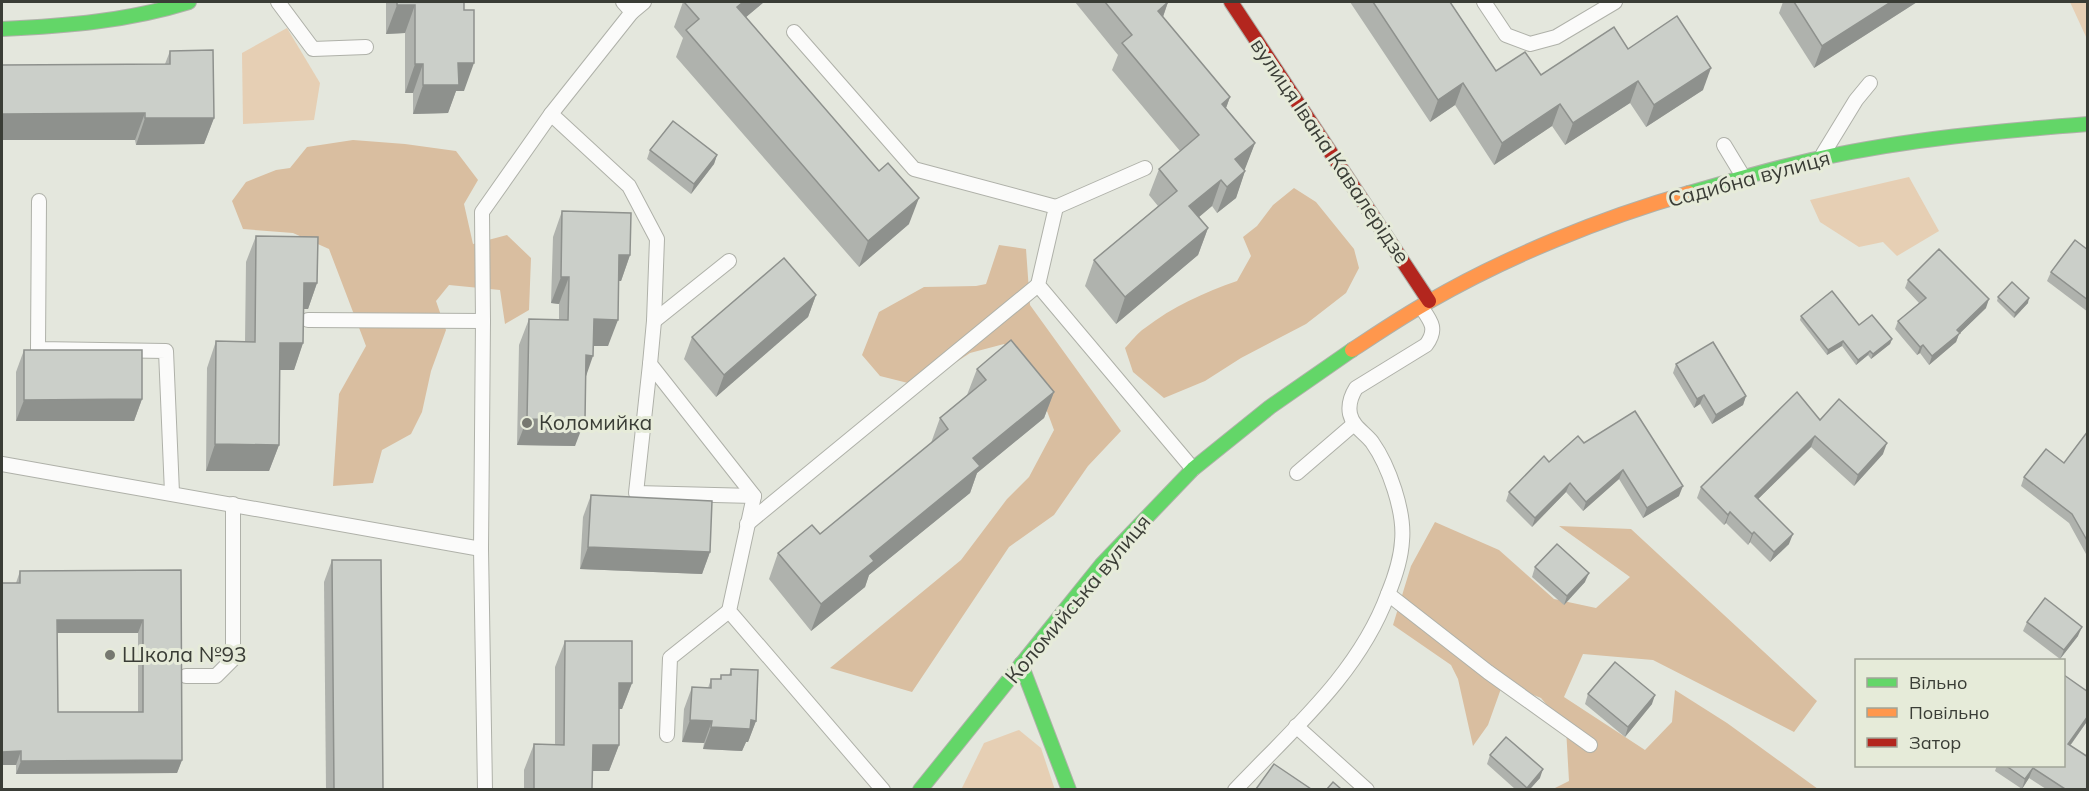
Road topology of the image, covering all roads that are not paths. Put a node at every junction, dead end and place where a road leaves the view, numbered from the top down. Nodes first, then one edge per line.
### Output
1 (189, 2) edge
2 (278, 2) edge
3 (644, 2) edge
4 (1231, 2) edge
5 (1484, 2) edge
6 (1615, 2) edge
7 (628, 7) edge
8 (2, 29) edge
9 (794, 32) dead end
10 (366, 47) dead end
11 (1870, 83) dead end
12 (551, 114) junction
13 (2088, 124) edge
14 (1725, 145) dead end
15 (1820, 158) junction
16 (1145, 168) dead end
17 (1744, 177) junction
18 (39, 201) dead end
19 (1056, 207) junction
20 (729, 261) dead end
21 (1038, 285) junction
22 (1425, 304) junction
23 (308, 320) edge
24 (483, 321) junction
25 (654, 321) junction
26 (650, 364) junction
27 (1354, 424) junction
28 (2, 464) edge
29 (1193, 469) junction
30 (1297, 473) dead end
31 (172, 493) junction
32 (754, 496) junction
33 (233, 504) junction
34 (747, 524) junction
35 (481, 549) junction
36 (1388, 594) junction
37 (729, 611) junction
38 (1021, 664) junction
39 (186, 676) dead end
40 (1296, 726) junction
41 (667, 735) dead end
42 (1590, 745) dead end
43 (485, 789) edge
44 (883, 789) edge
45 (920, 789) edge
46 (1069, 789) edge
47 (1235, 789) edge
48 (1367, 789) edge

1 - 8 street
2 - 10 lane
3 - 7 lane
4 - 22 street, вулиця Івана Кавалерідзе
5 - 6 lane
7 - 12 lane
9 - 19 lane
11 - 15 lane
12 - 24 lane
12 - 25 lane
13 - 15 street, Садибна вулиця
14 - 17 lane
15 - 17 street, Садибна вулиця
16 - 19 lane
17 - 22 street, Садибна вулиця
18 - 31 lane
19 - 21 lane
20 - 25 lane
21 - 29 lane
21 - 34 lane
22 - 27 lane
22 - 29 street, Коломийська вулиця
23 - 24 lane
24 - 35 lane
25 - 26 lane
26 - 32 lane
26 - 32 lane
27 - 30 lane
27 - 36 lane
28 - 31 lane
29 - 38 street, Коломийська вулиця
31 - 33 lane
32 - 34 lane
33 - 35 lane
33 - 39 lane
34 - 37 lane
35 - 43 lane
36 - 40 lane
36 - 42 lane
37 - 41 lane
37 - 44 lane
38 - 45 street, Коломийська вулиця
38 - 46 street
40 - 47 lane
40 - 48 lane

